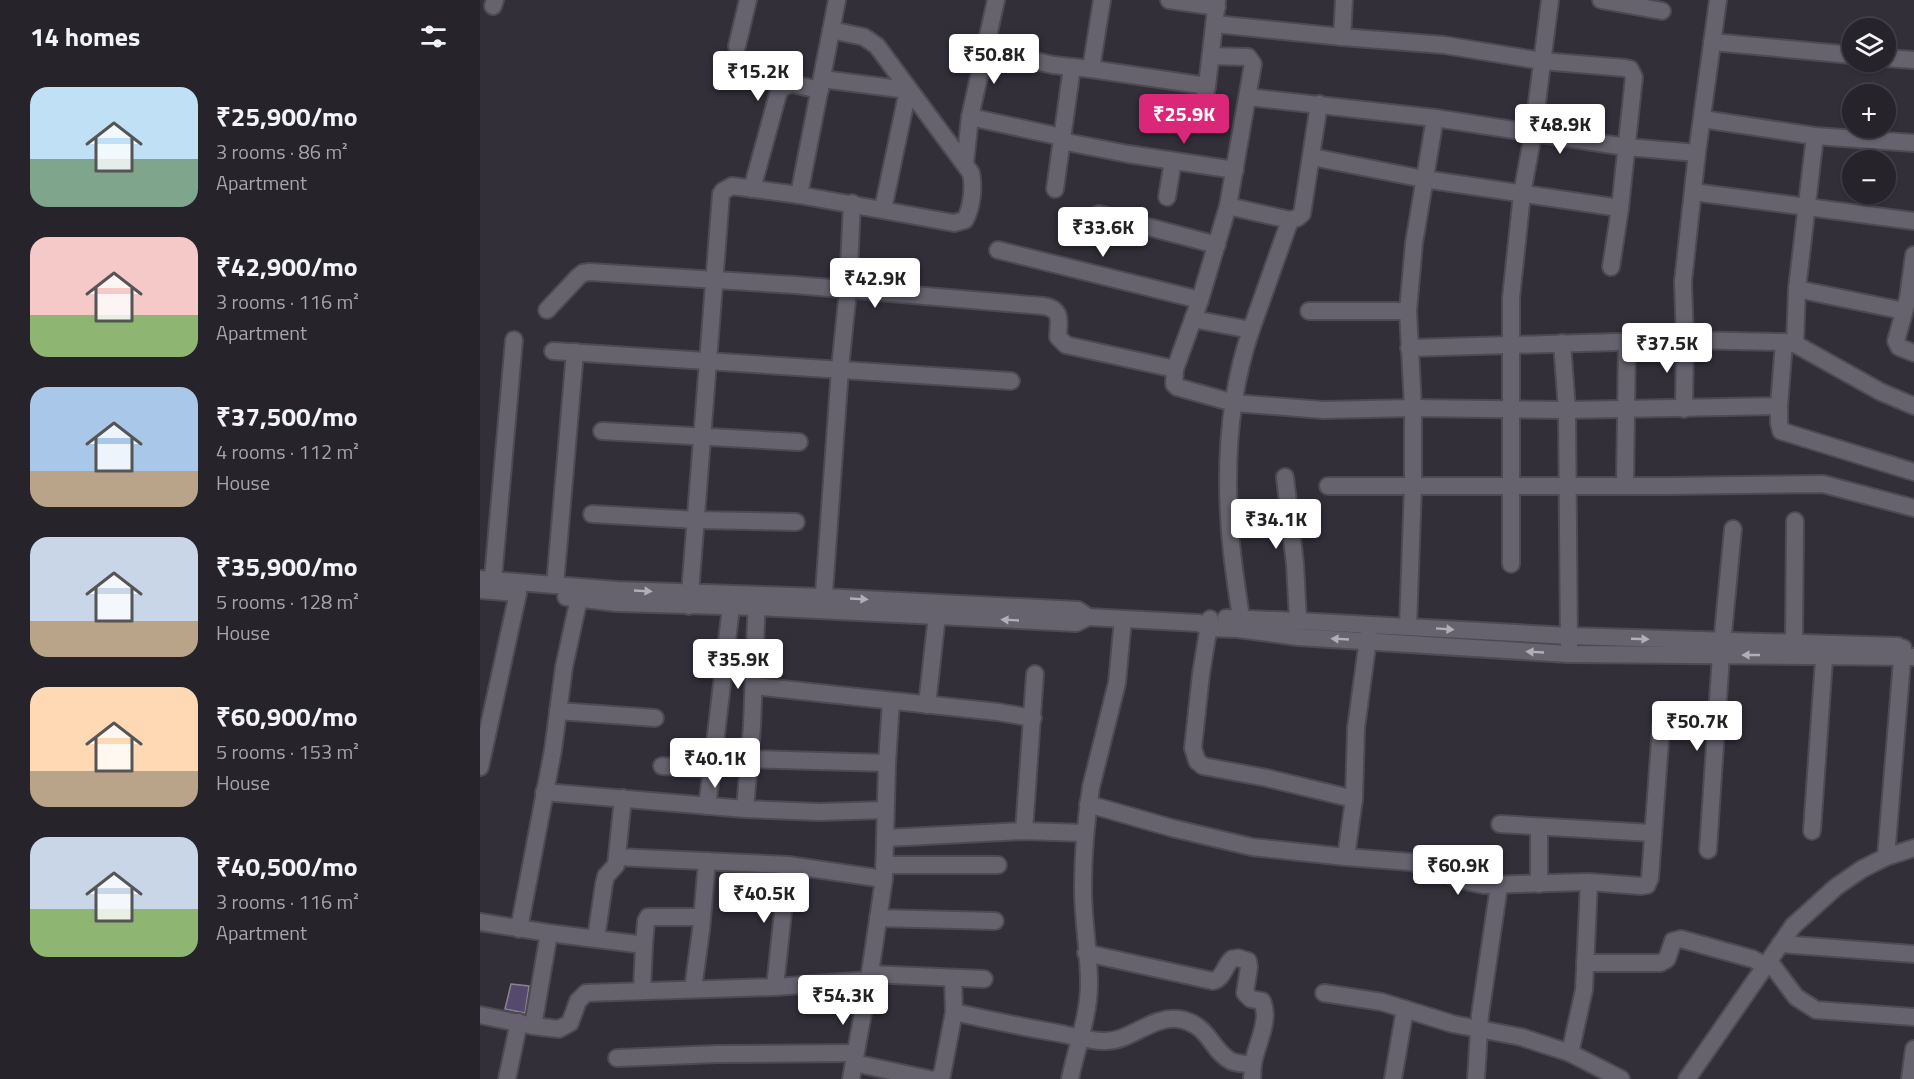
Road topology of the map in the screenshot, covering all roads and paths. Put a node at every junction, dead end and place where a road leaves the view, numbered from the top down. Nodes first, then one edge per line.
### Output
1 (748, 0) edge
2 (837, 0) edge
3 (996, 0) edge
4 (1102, 0) edge
5 (1169, 0) edge
6 (1344, 0) edge
7 (1550, 0) edge
8 (1601, 0) edge
9 (1718, 0) edge
10 (1216, 10) edge
11 (1662, 11) dead end
12 (831, 30) junction
13 (1342, 37) junction
14 (1712, 42) junction
15 (737, 46) dead end
16 (984, 50) junction
17 (1842, 54) edge
18 (1211, 56) junction
19 (1896, 59) edge
20 (1914, 60) edge
21 (1542, 61) junction
22 (1072, 67) junction
23 (1091, 69) junction
24 (821, 84) junction
25 (1207, 86) junction
26 (908, 90) junction
27 (1248, 97) junction
28 (1319, 104) junction
29 (970, 117) junction
30 (1435, 118) junction
31 (1702, 120) junction
32 (1200, 121) dead end
33 (1533, 134) junction
34 (1815, 136) junction
35 (1062, 139) junction
36 (1914, 143) edge
37 (1626, 147) junction
38 (1697, 153) junction
39 (1312, 157) junction
40 (1173, 161) junction
41 (965, 164) junction
42 (1235, 170) junction
43 (1424, 179) junction
44 (752, 189) junction
45 (1055, 189) dead end
46 (1693, 192) junction
47 (1522, 194) junction
48 (799, 195) junction
49 (1167, 196) dead end
50 (852, 204) junction
51 (1806, 206) junction
52 (1228, 207) junction
53 (1620, 208) junction
54 (883, 209) junction
55 (1099, 214) dead end
56 (1290, 220) junction
57 (1914, 221) edge
58 (1217, 245) junction
59 (998, 250) dead end
60 (1914, 255) edge
61 (1611, 267) dead end
62 (714, 279) junction
63 (1797, 289) junction
64 (848, 290) junction
65 (1200, 300) junction
66 (1909, 303) edge
67 (547, 310) dead end
68 (1309, 311) dead end
69 (1408, 311) junction
70 (1193, 319) junction
71 (1251, 330) junction
72 (514, 340) dead end
73 (1685, 340) junction
74 (1627, 341) junction
75 (1562, 343) junction
76 (1790, 343) junction
77 (1512, 344) junction
78 (1409, 348) junction
79 (553, 351) dead end
80 (575, 352) junction
81 (1914, 352) edge
82 (708, 360) junction
83 (840, 369) junction
84 (1175, 369) junction
85 (1011, 381) dead end
86 (1234, 403) junction
87 (1779, 406) junction
88 (1914, 406) edge
89 (1413, 408) junction
90 (1511, 408) junction
91 (1627, 409) junction
92 (1684, 409) junction
93 (1567, 410) junction
94 (602, 431) dead end
95 (703, 438) junction
96 (799, 442) dead end
97 (1914, 472) edge
98 (1285, 477) dead end
99 (1328, 486) dead end
100 (1413, 486) junction
101 (1511, 486) junction
102 (1567, 486) junction
103 (1625, 486) junction
104 (1914, 508) edge
105 (592, 514) dead end
106 (697, 520) junction
107 (1795, 521) dead end
108 (796, 522) dead end
109 (1733, 529) dead end
110 (1511, 564) dead end
111 (484, 583) edge
112 (555, 585) junction
113 (518, 593) junction
114 (579, 598) junction
115 (690, 600) junction
116 (757, 601) junction
117 (823, 604) junction
118 (731, 607) junction
119 (937, 609) junction
120 (1241, 618) junction
121 (1123, 619) junction
122 (1298, 621) junction
123 (1206, 623) junction
124 (1408, 627) junction
125 (1368, 633) junction
126 (1570, 636) junction
127 (1794, 643) junction
128 (1684, 648) junction
129 (1722, 648) junction
130 (1824, 650) junction
131 (1908, 652) edge
132 (1568, 654) junction
133 (1035, 674) dead end
134 (754, 686) junction
135 (891, 701) junction
136 (927, 705) junction
137 (558, 711) junction
138 (655, 718) dead end
139 (1033, 718) junction
140 (1661, 726) dead end
141 (749, 759) junction
142 (887, 763) junction
143 (662, 766) dead end
144 (480, 767) edge
145 (712, 769) junction
146 (544, 792) junction
147 (623, 798) junction
148 (1354, 799) junction
149 (1088, 804) junction
150 (707, 806) junction
151 (745, 809) junction
152 (885, 810) junction
153 (1500, 824) dead end
154 (1539, 827) junction
155 (1024, 831) junction
156 (1812, 831) dead end
157 (1085, 833) junction
158 (1652, 833) junction
159 (886, 838) junction
160 (1914, 848) edge
161 (1708, 850) dead end
162 (1346, 856) junction
163 (1886, 856) junction
164 (617, 857) junction
165 (707, 861) junction
166 (788, 865) junction
167 (998, 865) dead end
168 (884, 872) junction
169 (1589, 882) junction
170 (1539, 884) junction
171 (1499, 886) junction
172 (702, 917) junction
173 (878, 918) junction
174 (995, 921) dead end
175 (480, 922) edge
176 (519, 928) junction
177 (549, 933) junction
178 (596, 938) junction
179 (1780, 944) junction
180 (644, 945) junction
181 (1086, 953) junction
182 (1914, 954) edge
183 (1585, 963) junction
184 (1768, 963) junction
185 (869, 977) junction
186 (953, 978) junction
187 (984, 979) dead end
188 (775, 987) junction
189 (693, 989) junction
190 (642, 990) junction
191 (1324, 993) dead end
192 (1405, 1009) junction
193 (954, 1012) junction
194 (480, 1015) edge
195 (1914, 1017) edge
196 (526, 1024) junction
197 (1478, 1028) junction
198 (1081, 1037) junction
199 (1914, 1049) edge
200 (1570, 1053) junction
201 (617, 1058) dead end
202 (853, 1065) edge
203 (1253, 1072) edge
204 (507, 1079) edge
205 (929, 1079) edge
206 (936, 1079) edge
207 (1070, 1079) edge
208 (1393, 1079) edge
209 (1476, 1079) edge
210 (1621, 1079) edge
211 (1687, 1079) edge
212 (1910, 1079) edge

1 - 15 street
2 - 12 street
3 - 16 street
4 - 23 street
5 - 10 street
6 - 13 street
7 - 21 street
8 - 11 street
9 - 14 street
10 - 13 street
10 - 18 street
12 - 24 street
12 - 26 street
13 - 21 street
14 - 17 street
14 - 31 street
16 - 22 street
16 - 29 street
18 - 25 street
18 - 27 street
19 - 20 street
21 - 33 street
21 - 37 street
22 - 23 street
22 - 35 street
23 - 25 street
24 - 26 street
24 - 44 street
24 - 48 street
25 - 32 street
26 - 41 street
26 - 54 street
27 - 28 street
27 - 42 street
28 - 30 street
28 - 39 street
29 - 35 street
29 - 41 street
30 - 33 street
30 - 43 street
31 - 34 street
31 - 38 street
33 - 37 street
33 - 47 street
34 - 36 street
34 - 51 street
35 - 40 street
35 - 45 street
37 - 38 street
37 - 53 street
38 - 46 street
39 - 43 street
39 - 56 street
40 - 42 street
40 - 49 street
41 - 54 street
42 - 52 street
43 - 47 street
43 - 69 street
44 - 48 street
44 - 62 street
46 - 51 street
46 - 73 street
47 - 53 street
47 - 77 street
48 - 50 street
50 - 54 street
50 - 64 street
51 - 57 street
51 - 63 street
52 - 56 street
52 - 58 street
53 - 61 street
55 - 58 street
56 - 71 street
58 - 65 street
59 - 65 street
60 - 66 street
62 - 64 street
62 - 67 street
62 - 82 street
63 - 66 street
63 - 76 street
64 - 83 street
64 - 84 street
65 - 70 street
66 - 81 street
68 - 69 street
69 - 78 street
70 - 71 street
70 - 84 street
71 - 86 street
72 - 111 street
73 - 74 street
73 - 76 street
73 - 92 street
74 - 75 street
74 - 91 street
75 - 77 street
75 - 93 street
76 - 87 street
76 - 88 street
77 - 78 street
77 - 90 street
78 - 89 street
79 - 80 street
80 - 82 street
80 - 112 street
82 - 83 street
82 - 95 street
83 - 85 street
83 - 117 street
84 - 86 street
86 - 89 street
86 - 120 street
87 - 92 street
87 - 97 street
89 - 90 street
89 - 100 street
90 - 93 street
90 - 101 street
91 - 92 street
91 - 93 street
91 - 103 street
93 - 102 street
94 - 95 street
95 - 96 street
95 - 106 street
98 - 122 street
99 - 100 street
100 - 101 street
100 - 124 street
101 - 102 street
101 - 110 street
102 - 103 street
102 - 126 street
103 - 104 street
105 - 106 street
106 - 108 street
106 - 115 street
107 - 127 street
109 - 129 street
111 - 112 street
111 - 113 street
112 -> 115 street
113 - 114 street
113 - 144 street
114 - 115 street
114 - 137 street
115 - 116 street
115 - 118 street
116 - 117 street
116 - 118 street
116 - 134 street
117 - 119 street
118 - 145 street
119 - 121 street
119 - 136 street
120 - 122 street
120 - 123 street
121 - 123 street
121 - 149 street
122 - 125 street
125 -> 123 street
123 - 148 street
124 - 125 street
124 -> 126 street
132 -> 125 street
125 - 148 street
126 -> 128 street
126 - 132 street
127 - 129 street
127 - 130 street
128 - 129 street
128 - 132 street
130 -> 129 street
129 - 161 street
130 - 131 street
130 - 156 street
131 - 163 street
133 - 139 street
134 - 135 street
134 - 141 street
135 - 136 street
135 - 142 street
136 - 139 street
137 - 138 street
137 - 146 street
139 - 155 street
140 - 158 street
141 - 142 street
141 - 151 street
142 - 152 street
143 - 145 street
145 - 150 street
146 - 147 street
146 - 176 street
147 - 150 street
147 - 164 street
148 - 162 street
149 - 157 street
149 - 162 street
150 - 151 street
151 - 152 street
152 - 159 street
153 - 154 street
154 - 158 street
154 - 170 street
155 - 157 street
155 - 159 street
157 - 181 street
158 - 169 street
159 - 168 street
160 - 163 street
162 - 171 street
163 - 179 street
164 - 165 street
164 - 178 street
165 - 166 street
165 - 172 street
166 - 168 street
166 - 188 street
167 - 168 street
168 - 173 street
169 - 170 street
169 - 183 street
170 - 171 street
171 - 197 street
172 - 180 street
172 - 189 street
173 - 174 street
173 - 185 street
175 - 176 street
176 - 177 street
177 - 178 street
177 - 196 street
178 - 180 street
179 - 182 street
179 - 184 street
180 - 190 street
181 - 198 street
181 - 203 street
183 - 184 street
183 - 200 street
184 - 195 street
184 - 211 street
185 - 186 street
185 - 188 street
185 - 202 street
186 - 187 street
186 - 193 street
188 - 189 street
189 - 190 street
190 - 196 street
191 - 192 street
192 - 197 street
192 - 208 street
193 - 198 street
193 - 206 street
194 - 196 street
196 - 204 street
197 - 200 street
197 - 209 street
198 - 203 street
198 - 207 street
199 - 212 street
200 - 210 street
201 - 202 street
202 - 205 street

